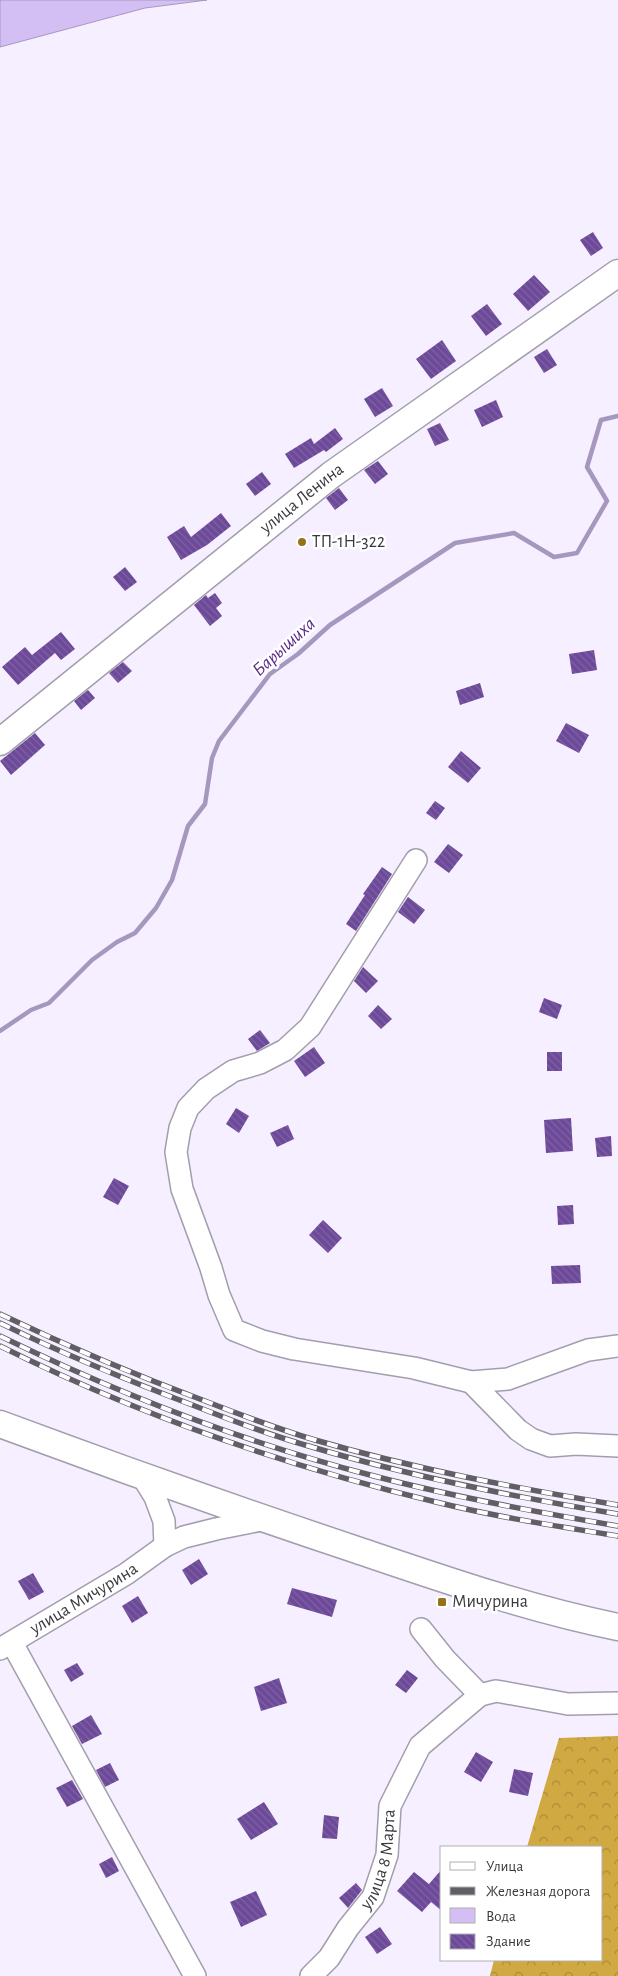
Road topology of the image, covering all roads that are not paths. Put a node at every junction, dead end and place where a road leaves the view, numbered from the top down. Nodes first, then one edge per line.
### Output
1 (618, 273) edge
2 (0, 742) edge
3 (416, 860) dead end
4 (618, 1346) edge
5 (471, 1382) junction
6 (0, 1424) edge
7 (618, 1446) edge
8 (142, 1476) junction
9 (266, 1519) junction
10 (166, 1546) junction
11 (618, 1627) edge
12 (421, 1629) dead end
13 (6, 1646) edge
14 (480, 1695) junction
15 (618, 1703) edge
16 (195, 1976) edge
17 (311, 1976) edge

1 - 2 main road, улица Ленина
3 - 5 street
4 - 5 street
5 - 7 street
6 - 8 main road
8 - 9 main road
8 - 10 street
9 - 10 street, улица Мичурина
9 - 11 main road
10 - 13 street, улица Мичурина
12 - 14 street
13 - 16 street
14 - 15 street
14 - 17 street, улица 8 Марта

